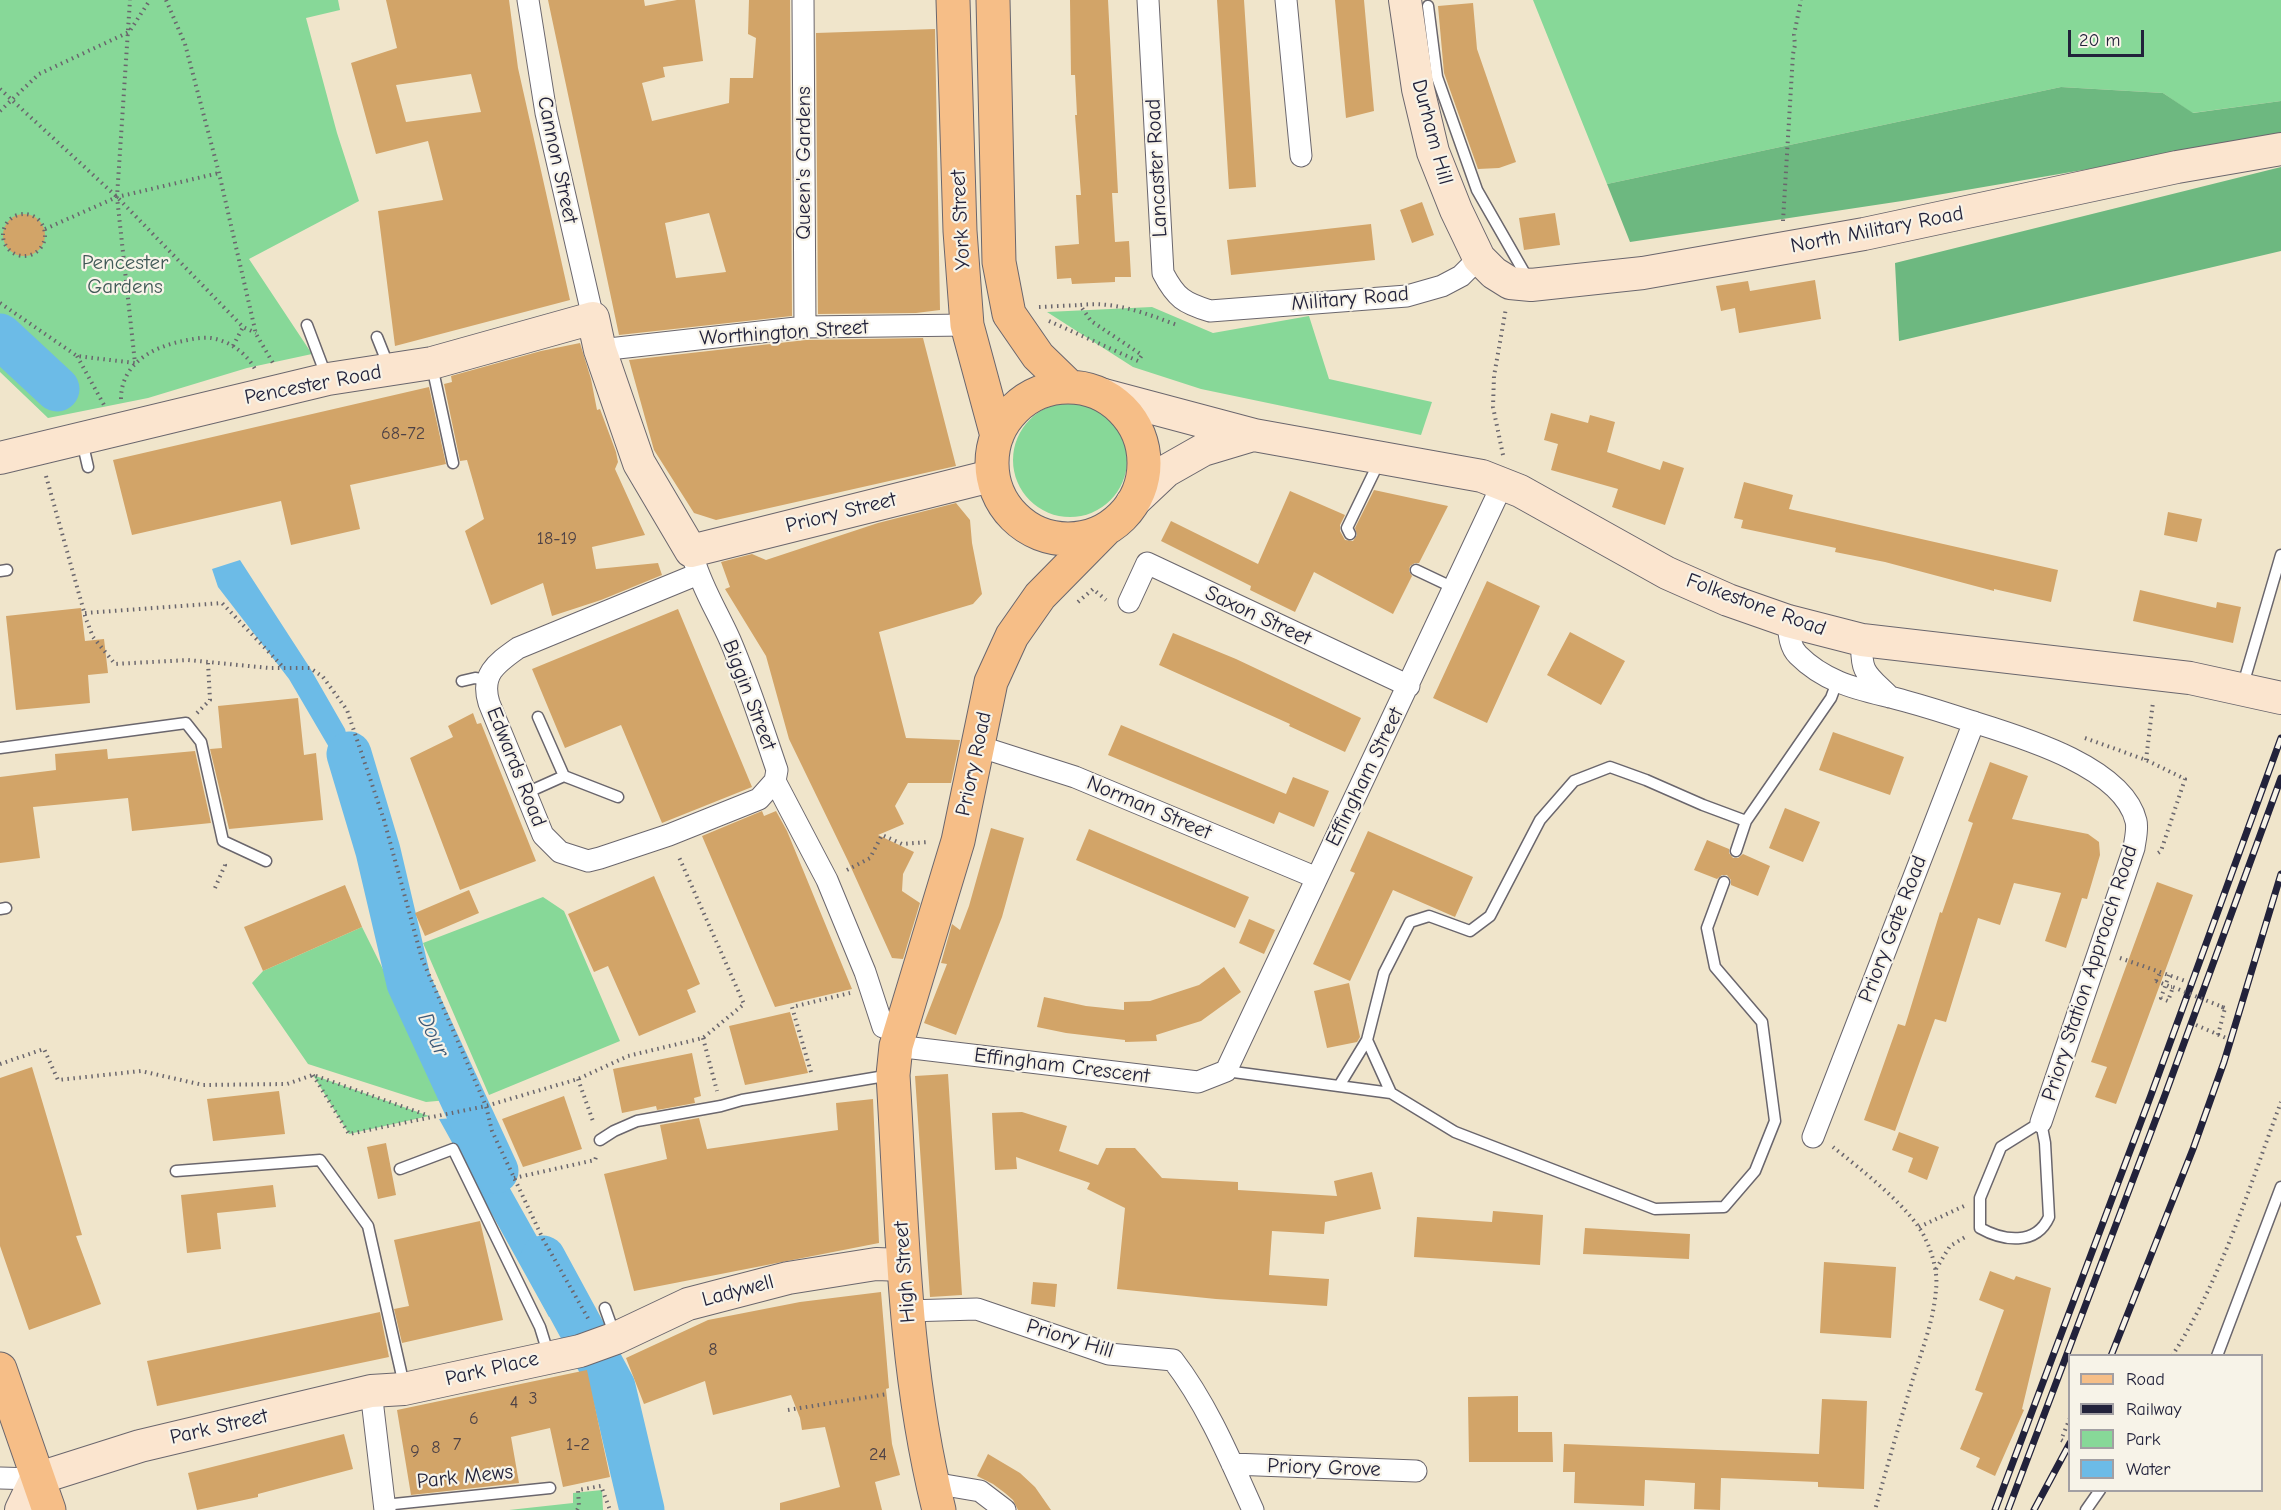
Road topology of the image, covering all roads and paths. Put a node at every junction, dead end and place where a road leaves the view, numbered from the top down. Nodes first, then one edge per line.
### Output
1 (130, 0) edge
2 (150, 0) edge
3 (166, 0) edge
4 (528, 0) edge
5 (803, 0) edge
6 (953, 0) edge
7 (993, 0) edge
8 (1148, 0) edge
9 (1286, 0) edge
10 (1801, 0) edge
11 (1417, 3) edge
12 (129, 32) junction
13 (0, 89) edge
14 (11, 99) junction
15 (0, 111) edge
16 (2281, 149) edge
17 (1300, 156) dead end
18 (219, 173) junction
19 (117, 197) junction
20 (45, 229) junction
21 (1781, 249) junction
22 (1479, 258) junction
23 (1521, 284) junction
24 (0, 303) edge
25 (1080, 305) junction
26 (1035, 307) dead end
27 (1210, 311) joint
28 (1040, 317) dead end
29 (593, 318) junction
30 (307, 325) dead end
31 (967, 325) junction
32 (1181, 326) dead end
33 (243, 327) junction
34 (806, 327) junction
35 (256, 334) junction
36 (377, 337) dead end
37 (233, 346) junction
38 (600, 350) junction
39 (135, 363) junction
40 (432, 363) junction
41 (390, 370) junction
42 (328, 379) junction
43 (281, 391) junction
44 (1085, 391) junction
45 (1254, 435) junction
46 (997, 436) junction
47 (101, 439) junction
48 (0, 458) edge
49 (1380, 459) junction
50 (453, 463) dead end
51 (1503, 471) junction
52 (45, 472) dead end
53 (991, 476) junction
54 (1132, 503) junction
55 (1106, 529) junction
56 (1350, 534) dead end
57 (2281, 555) edge
58 (694, 563) junction
59 (1416, 570) dead end
60 (1454, 588) junction
61 (1093, 589) dead end
62 (1129, 602) dead end
63 (1075, 605) dead end
64 (85, 613) junction
65 (1788, 621) junction
66 (1862, 640) junction
67 (208, 663) junction
68 (284, 668) junction
69 (487, 680) junction
70 (462, 681) dead end
71 (1837, 682) junction
72 (1408, 687) junction
73 (2261, 693) edge
74 (1890, 697) junction
75 (2154, 700) dead end
76 (538, 717) dead end
77 (1974, 722) junction
78 (186, 723) junction
79 (978, 746) junction
80 (0, 748) edge
81 (2146, 760) dead end
82 (564, 776) junction
83 (776, 781) junction
84 (526, 793) junction
85 (618, 797) dead end
86 (1746, 821) junction
87 (669, 835) junction
88 (958, 841) junction
89 (1736, 851) dead end
90 (266, 861) dead end
91 (1317, 878) junction
92 (827, 880) junction
93 (1724, 882) dead end
94 (2127, 961) dead end
95 (2160, 973) junction
96 (2169, 975) junction
97 (2188, 982) dead end
98 (2172, 987) junction
99 (870, 988) junction
100 (2218, 1006) dead end
101 (2225, 1008) junction
102 (2196, 1025) dead end
103 (2218, 1035) junction
104 (703, 1038) junction
105 (2226, 1038) dead end
106 (1367, 1040) junction
107 (896, 1051) junction
108 (0, 1064) edge
109 (1226, 1071) junction
110 (312, 1075) junction
111 (578, 1079) junction
112 (1340, 1086) junction
113 (816, 1087) junction
114 (1391, 1093) junction
115 (2281, 1102) edge
116 (486, 1106) junction
117 (721, 1106) junction
118 (429, 1116) junction
119 (2041, 1122) junction
120 (1815, 1130) joint
121 (600, 1140) junction
122 (400, 1169) dead end
123 (176, 1171) dead end
124 (514, 1178) junction
125 (2281, 1187) edge
126 (1980, 1198) junction
127 (1919, 1227) junction
128 (1950, 1246) dead end
129 (904, 1265) junction
130 (1935, 1270) junction
131 (605, 1308) dead end
132 (906, 1311) junction
133 (601, 1343) junction
134 (2173, 1354) edge
135 (2218, 1354) edge
136 (549, 1356) junction
137 (0, 1369) edge
138 (404, 1389) junction
139 (915, 1389) junction
140 (371, 1391) junction
141 (788, 1410) dead end
142 (2068, 1423) edge
143 (2068, 1444) edge
144 (1232, 1464) junction
145 (1416, 1472) dead end
146 (0, 1478) edge
147 (36, 1479) junction
148 (550, 1488) dead end
149 (2099, 1492) edge
150 (936, 1496) edge
151 (384, 1507) edge
152 (21, 1510) edge
153 (49, 1510) edge
154 (577, 1510) edge
155 (610, 1510) edge
156 (1005, 1510) edge
157 (1252, 1510) edge
158 (1875, 1510) edge
159 (2086, 1510) edge

1 - 12 path
2 - 12 path
3 - 18 path
4 - 29 street, Cannon Street
5 - 34 street, Queen's Gardens
6 - 31 main road, York Street
7 - 44 main road, York Street
8 - 27 street, Lancaster Road
9 - 17 street
10 - 21 path
11 - 22 street, Durham Hill
11 - 23 lane
12 - 14 path
12 - 19 path
13 - 14 path
14 - 15 path
14 - 19 path
16 - 21 street, North Military Road
18 - 19 path
18 - 35 path
19 - 20 path
19 - 33 path
19 - 39 path
20 - 20 path
21 - 23 street, North Military Road
22 - 23 street
22 - 27 street, Military Road
23 - 51 path
24 - 39 path
25 - 26 path
25 - 28 path
25 - 32 path
29 - 38 street
29 - 40 street, Pencester Road
30 - 42 lane
31 - 34 street, Worthington Street
31 - 46 main road, York Street
33 - 35 path
33 - 37 path
34 - 38 street, Worthington Street
35 - 43 path
36 - 41 lane
37 - 39 path
37 - 43 path
38 - 58 street, Biggin Street
39 - 47 path
40 - 41 street, Pencester Road
40 - 50 lane
41 - 42 street, Pencester Road
42 - 43 street, Pencester Road
43 - 47 street, Pencester Road
44 - 45 street, Folkestone Road
44 - 46 main road
44 - 54 main road
45 - 49 street, Folkestone Road
45 - 54 street, Folkestone Road
46 - 53 main road
47 - 48 street, Pencester Road
49 - 51 street, Folkestone Road
49 - 56 lane
51 - 60 street, Effingham Street
51 - 65 street, Folkestone Road
52 - 64 path
53 - 55 main road
53 - 58 street, Priory Street
54 - 55 main road
55 - 79 main road, Priory Road
57 - 73 lane
58 - 69 street, Edwards Road
58 - 83 street, Biggin Street
59 - 60 lane
60 - 72 street, Effingham Street
61 - 63 path
62 - 72 street, Saxon Street
64 - 67 path
64 - 68 path
65 - 66 street, Folkestone Road
65 - 71 street, Priory Station Approach Road
66 - 73 street, Folkestone Road
66 - 74 street, Priory Station Approach Road
67 - 68 path
67 - 78 path
68 - 116 path
69 - 70 lane
69 - 84 street, Edwards Road
71 - 74 street, Priory Station Approach Road
71 - 86 lane
72 - 91 street, Effingham Street
74 - 77 street, Priory Station Approach Road
75 - 81 path
76 - 82 lane
77 - 119 street, Priory Station Approach Road
77 - 120 street, Priory Gate Road
78 - 80 lane
78 - 90 lane
79 - 88 main road, Priory Road
79 - 91 street, Norman Street
82 - 84 lane
82 - 85 lane
83 - 87 street, Edwards Road
83 - 92 street, Biggin Street
84 - 87 street, Edwards Road
86 - 89 lane
86 - 106 lane
87 - 104 path
88 - 92 path
88 - 107 main road, Priory Road
91 - 109 street, Effingham Street
92 - 99 street, Biggin Street
93 - 114 lane
94 - 95 path
95 - 96 path
95 - 98 path, bridge
96 - 97 path
96 - 98 path
98 - 101 path, bridge
99 - 107 street, Biggin Street
99 - 113 path
100 - 101 path
101 - 103 path
102 - 103 path
103 - 105 path
104 - 111 path
104 - 117 path
106 - 112 lane
106 - 114 lane
107 - 109 street, Effingham Crescent
107 - 113 lane
107 - 129 main road, High Street
108 - 110 path
109 - 112 lane
110 - 118 path
110 - 118 path
111 - 116 path
111 - 121 path
112 - 114 lane
113 - 117 lane
115 - 134 path
116 - 118 path
116 - 124 path
117 - 121 lane
119 - 126 lane
119 - 126 lane
120 - 127 path
121 - 124 path
122 - 136 lane
123 - 138 lane
124 - 133 path
125 - 135 lane
126 - 127 path
127 - 130 path
128 - 130 path
129 - 132 main road, High Street
129 - 133 street, Ladywell
130 - 158 path
131 - 133 lane
132 - 139 main road, High Street
132 - 144 street, Priory Hill
133 - 136 street, Park Place
136 - 138 street, Park Place
137 - 147 main road
138 - 140 street, Park Street
139 - 141 path
139 - 150 main road, High Street
140 - 147 street, Park Street
140 - 151 street
142 - 143 path
144 - 145 street, Priory Grove
144 - 157 street, Priory Hill
146 - 147 street
147 - 152 street
147 - 153 main road
148 - 151 lane, Park Mews
149 - 159 lane
150 - 156 street
154 - 155 path

